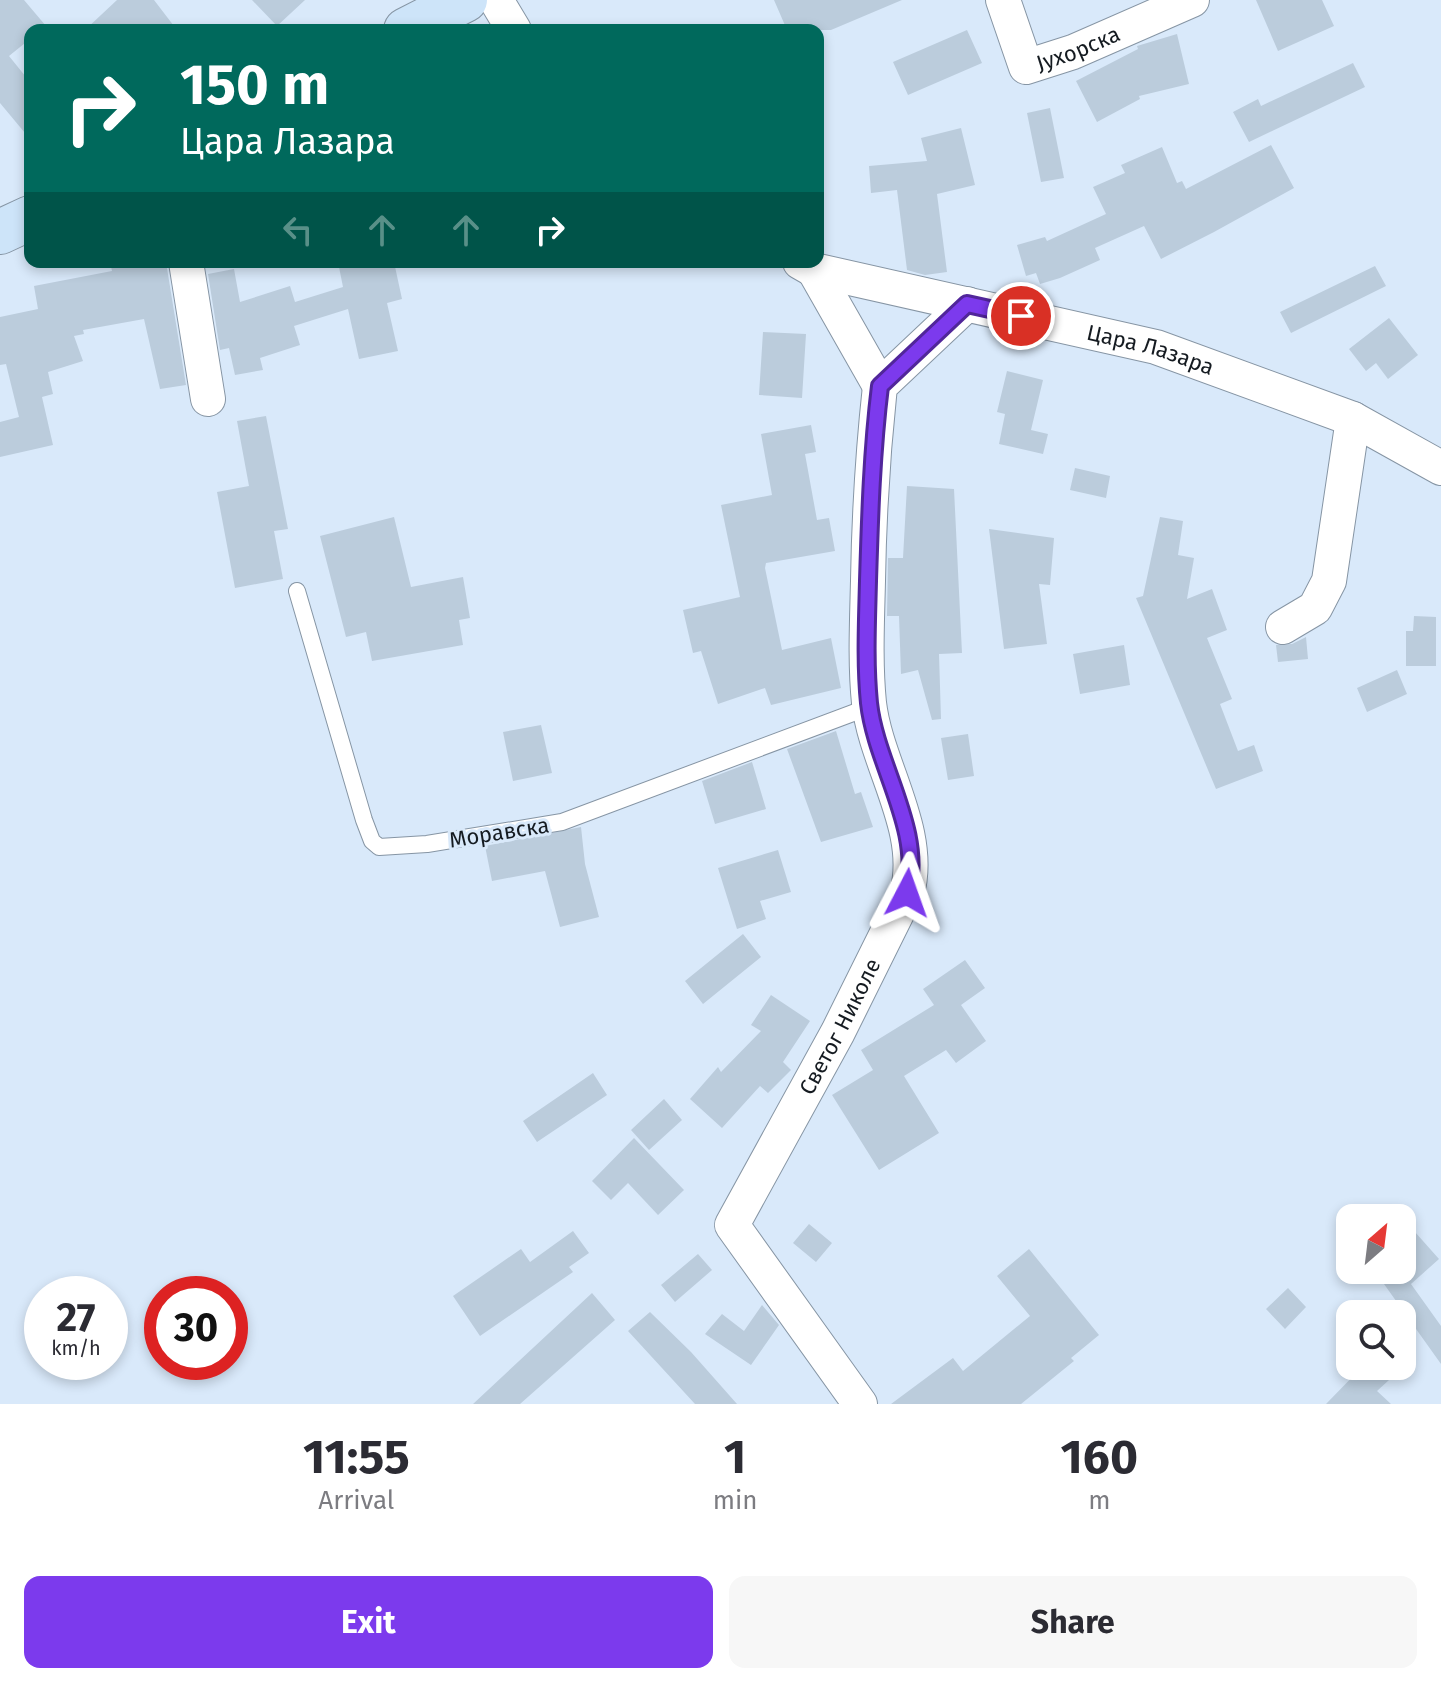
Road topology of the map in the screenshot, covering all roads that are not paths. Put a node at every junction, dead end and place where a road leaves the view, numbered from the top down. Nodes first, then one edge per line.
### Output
1 (465, 0) edge
2 (496, 0) edge
3 (1003, 0) edge
4 (1192, 0) edge
5 (418, 24) edge
6 (510, 24) edge
7 (24, 221) edge
8 (0, 232) edge
9 (187, 268) edge
10 (808, 268) edge
11 (815, 268) edge
12 (967, 304) junction
13 (880, 386) junction
14 (208, 399) dead end
15 (1353, 419) junction
16 (1441, 468) edge
17 (297, 591) dead end
18 (1283, 627) dead end
19 (869, 707) junction
20 (860, 1404) edge

1 - 5 main road
2 - 6 street
3 - 4 street, Јухорска
7 - 8 main road
9 - 14 street
10 - 13 street
11 - 12 street, Цара Лазара
12 - 13 street
12 - 15 street, Цара Лазара
13 - 19 street, Светог Николе
15 - 16 street, Цара Лазара
15 - 18 street
17 - 19 lane, Моравска
19 - 20 street, Светог Николе

